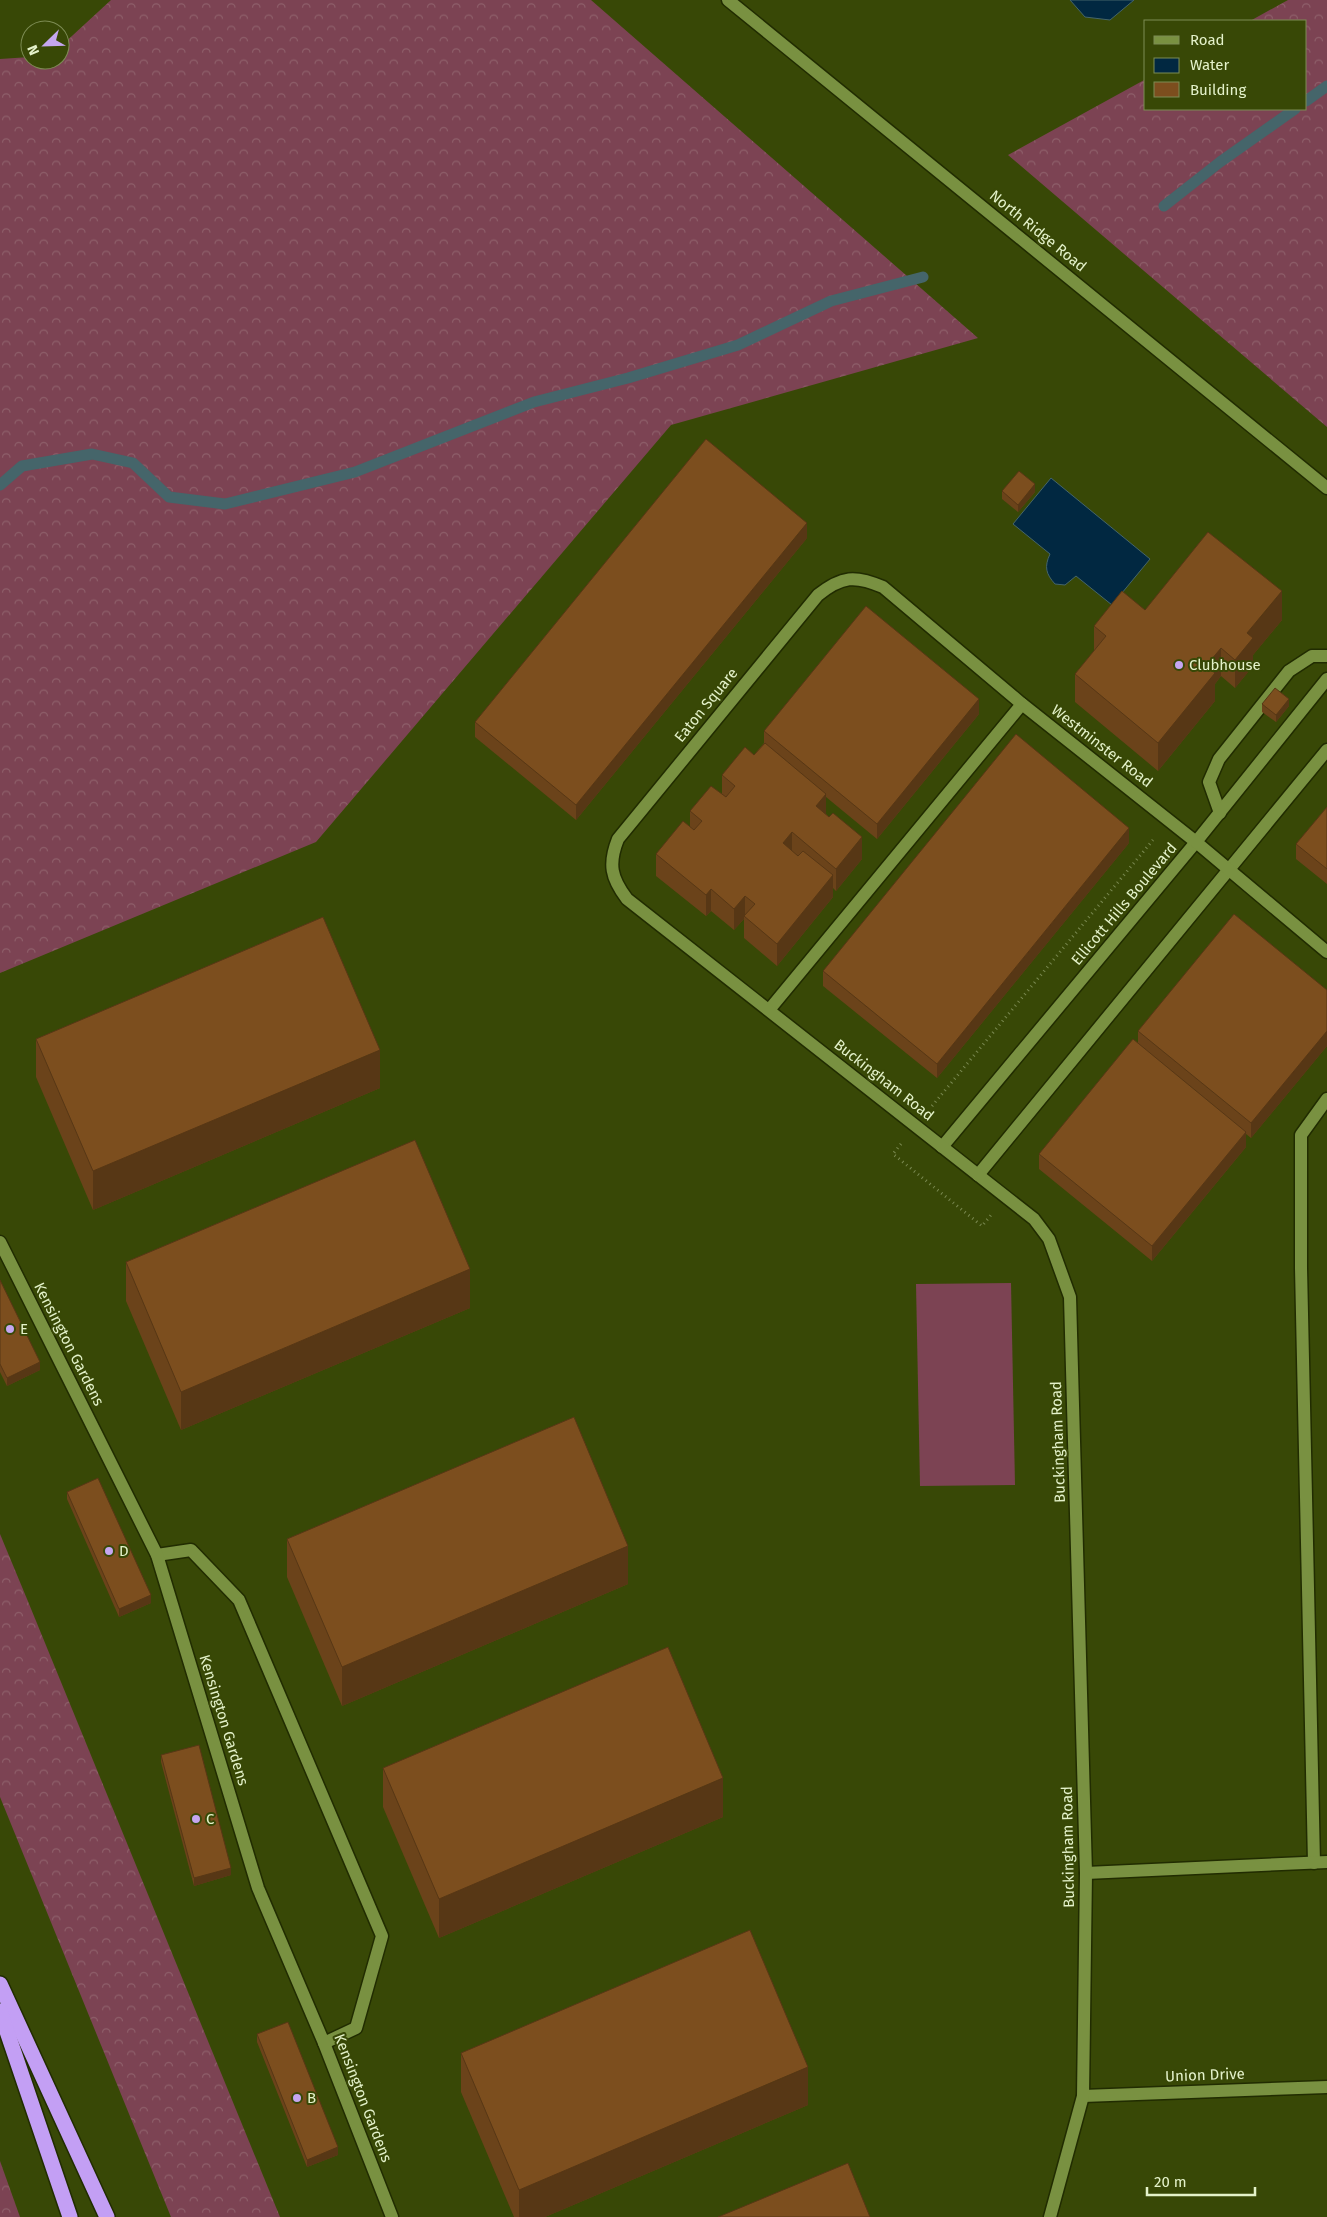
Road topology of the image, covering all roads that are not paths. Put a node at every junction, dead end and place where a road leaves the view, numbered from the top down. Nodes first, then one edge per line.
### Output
1 (728, 0) edge
2 (1327, 488) edge
3 (851, 578) joint
4 (1327, 656) edge
5 (1327, 679) edge
6 (1022, 704) junction
7 (1327, 750) edge
8 (1220, 813) junction
9 (1196, 842) junction
10 (1227, 869) junction
11 (613, 872) joint
12 (1327, 952) edge
13 (769, 1010) junction
14 (1327, 1099) edge
15 (942, 1147) junction
16 (978, 1175) junction
17 (0, 1242) edge
18 (157, 1555) junction
19 (1327, 1862) edge
20 (1314, 1863) junction
21 (1086, 1872) junction
22 (0, 1984) edge
23 (0, 2011) edge
24 (324, 2043) junction
25 (1327, 2087) edge
26 (1083, 2096) junction
27 (70, 2217) edge
28 (107, 2217) edge
29 (392, 2217) edge
30 (1050, 2217) edge

1 - 2 street, North Ridge Road
3 - 6 street, Westminster Road
3 - 11 street, Eaton Square
4 - 8 street
5 - 8 street, Ellicott Hills Boulevard
6 - 9 street, Westminster Road
6 - 13 street
7 - 10 street
8 - 9 street, Ellicott Hills Boulevard
9 - 10 street, Westminster Road
9 - 15 street, Ellicott Hills Boulevard
10 - 12 street, Westminster Road
10 - 16 street
11 - 13 street, Buckingham Road
13 - 15 street, Buckingham Road
14 - 20 street
15 - 16 street, Buckingham Road
16 - 21 street, Buckingham Road
17 - 18 street, Kensington Gardens
18 - 24 street, Kensington Gardens
18 - 24 street
19 - 20 street
20 - 21 street
21 - 26 street, Buckingham Road
22 - 28 highway
23 - 27 highway
24 - 29 street, Kensington Gardens
25 - 26 street, Union Drive
26 - 30 street, Buckingham Road

